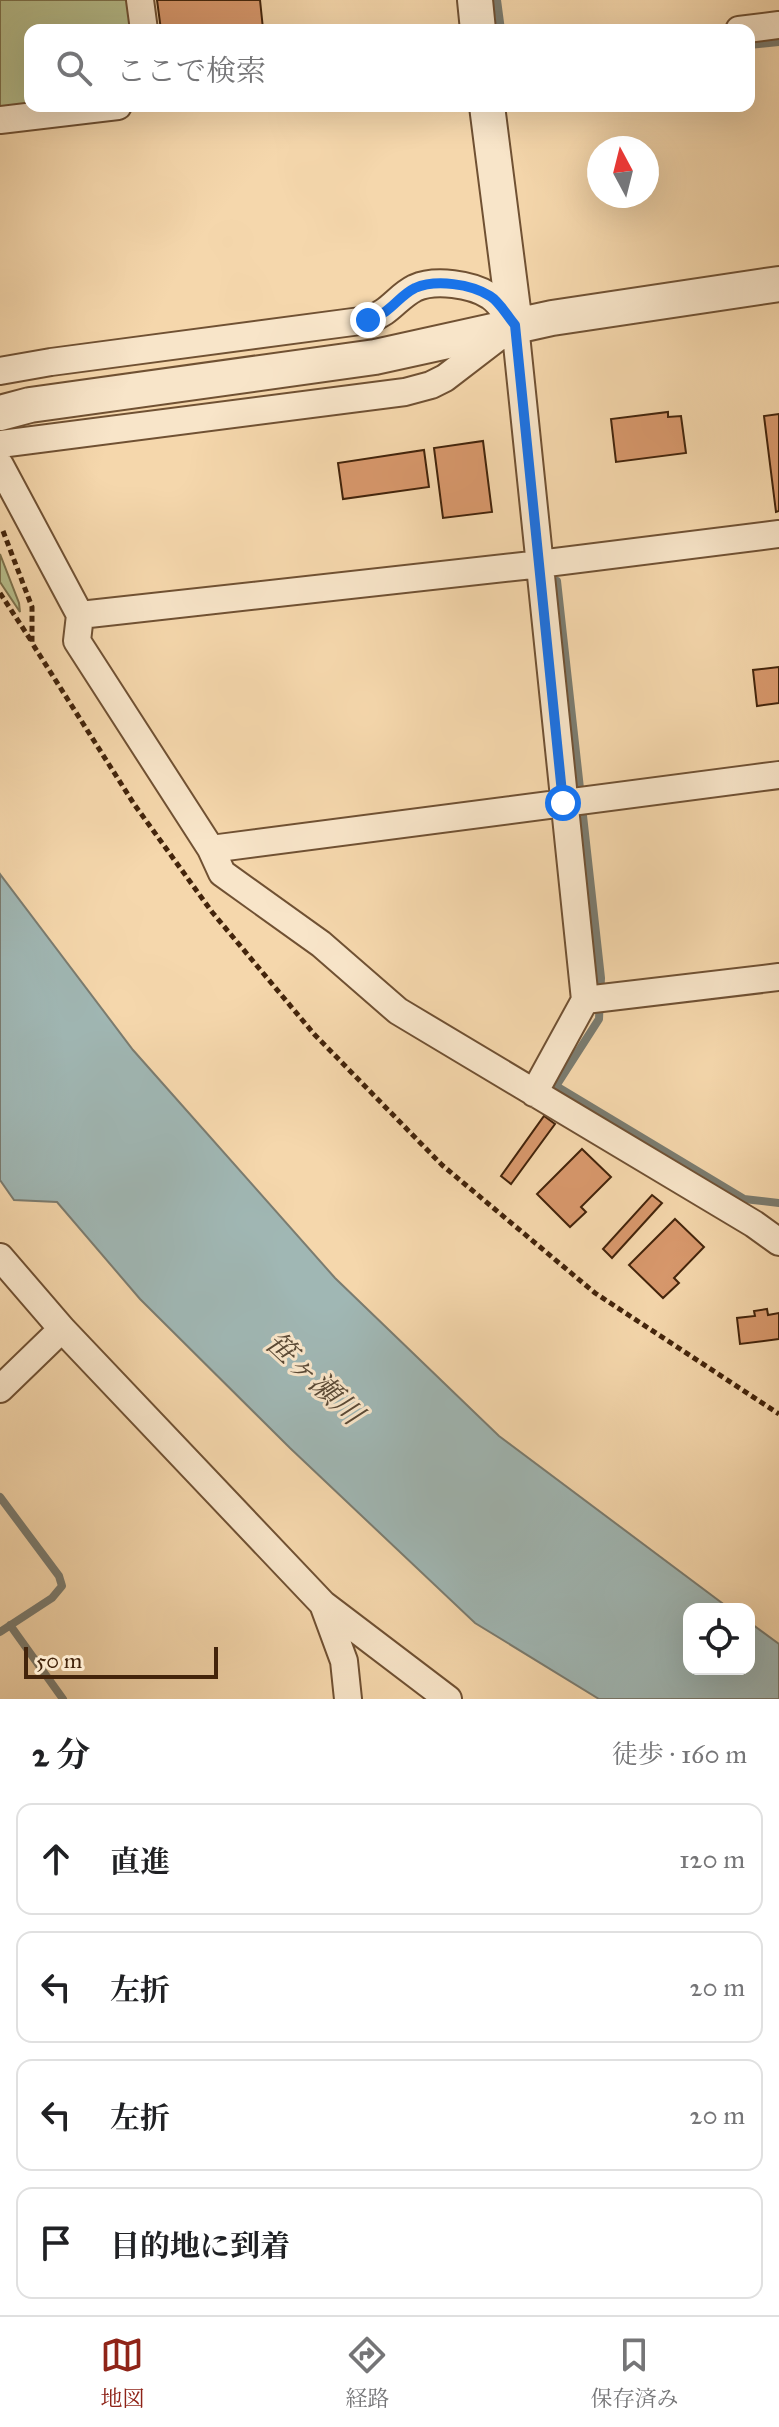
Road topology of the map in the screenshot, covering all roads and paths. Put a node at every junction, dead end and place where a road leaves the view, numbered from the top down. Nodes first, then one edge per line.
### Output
1 (140, 0) edge
2 (475, 0) edge
3 (143, 24) edge
4 (477, 24) edge
5 (779, 25) edge
6 (755, 28) edge
7 (67, 112) edge
8 (488, 112) edge
9 (0, 120) edge
10 (779, 284) edge
11 (515, 325) junction
12 (0, 371) edge
13 (0, 413) edge
14 (0, 444) edge
15 (0, 465) edge
16 (0, 522) edge
17 (779, 534) edge
18 (538, 564) junction
19 (0, 593) edge
20 (80, 615) junction
21 (32, 643) junction
22 (779, 775) edge
23 (574, 802) junction
24 (211, 849) junction
25 (779, 977) edge
26 (595, 999) junction
27 (534, 1093) junction
28 (766, 1224) edge
29 (779, 1242) edge
30 (0, 1257) edge
31 (62, 1329) junction
32 (0, 1389) edge
33 (779, 1414) edge
34 (323, 1604) junction
35 (348, 1699) edge
36 (448, 1699) edge

1 - 3 street
2 - 4 street
5 - 6 street
7 - 9 street
8 - 11 street
10 - 11 street
11 - 12 street
11 - 13 street
11 - 14 street
11 - 18 street
15 - 20 street
16 - 21 path
17 - 18 street
18 - 20 street
18 - 23 street
19 - 21 path
20 - 24 street
21 - 33 path
22 - 23 street
23 - 24 street
23 - 26 street
24 - 27 street
25 - 26 street
26 - 27 street
27 - 28 street
28 - 29 street
30 - 31 street
31 - 32 street
31 - 34 street
34 - 35 street
34 - 36 street

